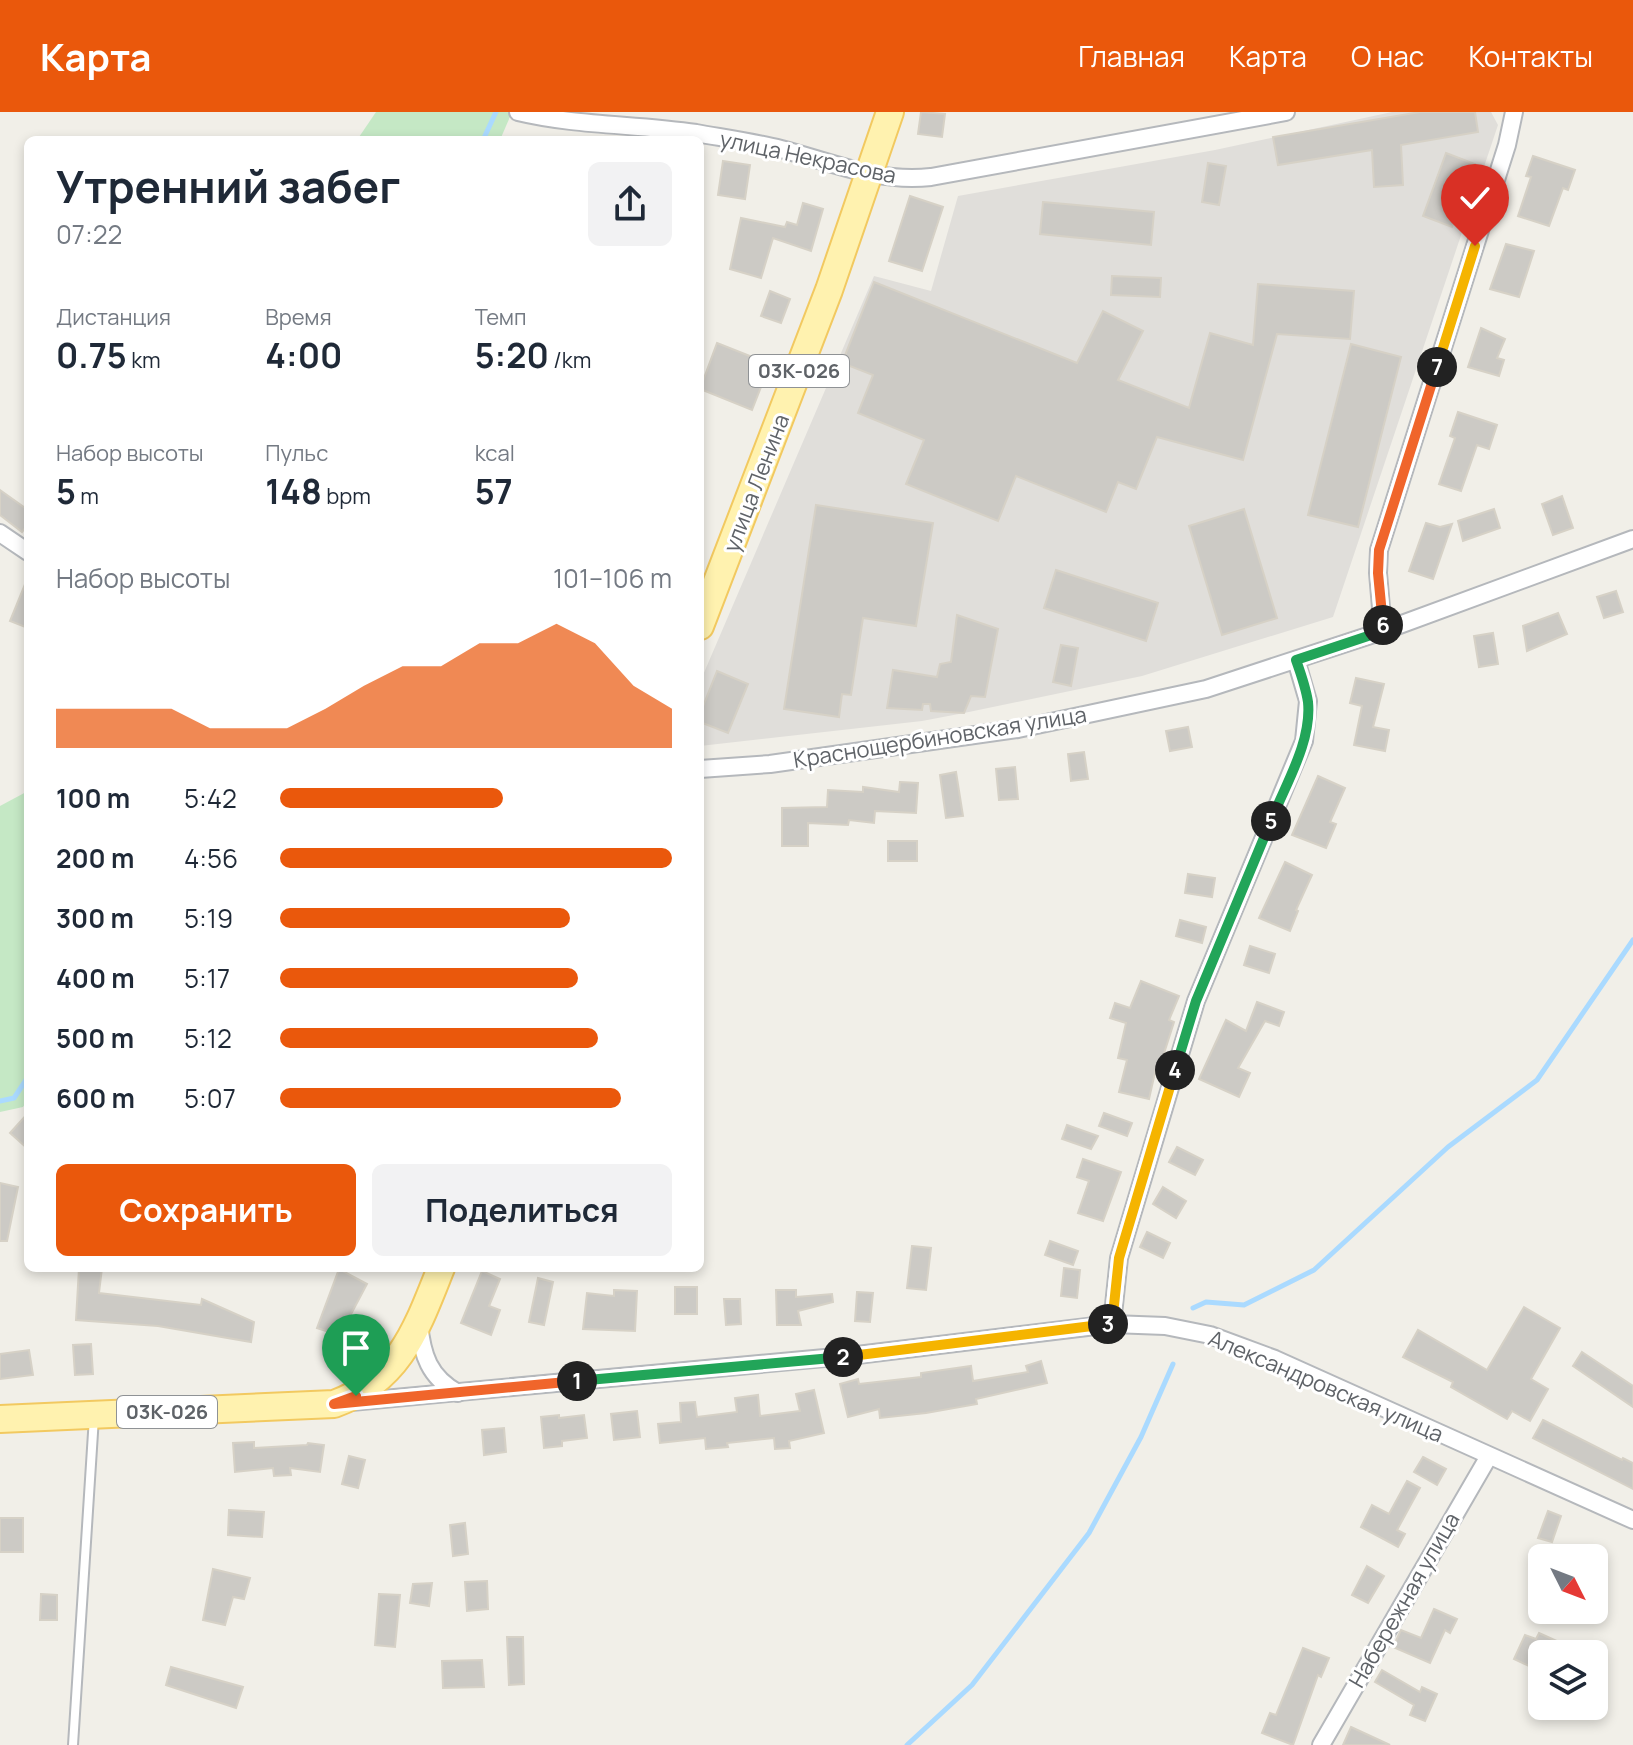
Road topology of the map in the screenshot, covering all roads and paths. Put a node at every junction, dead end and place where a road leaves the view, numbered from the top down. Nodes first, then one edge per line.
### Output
1 (518, 112) edge
2 (890, 112) edge
3 (1286, 112) edge
4 (1513, 113) edge
5 (869, 175) junction
6 (0, 533) edge
7 (1633, 539) edge
8 (24, 549) edge
9 (704, 616) edge
10 (1383, 631) junction
11 (1296, 660) junction
12 (704, 769) edge
13 (439, 1272) edge
14 (419, 1322) junction
15 (1112, 1324) junction
16 (458, 1393) junction
17 (334, 1404) junction
18 (94, 1416) junction
19 (0, 1419) edge
20 (1489, 1456) junction
21 (1633, 1520) edge
22 (73, 1745) edge
23 (1321, 1745) edge

1 - 5 street, улица Некрасова
2 - 5 main road, улица Ленина / 03К-026
3 - 5 street, улица Некрасова
4 - 10 street
5 - 9 main road, улица Ленина / 03К-026
6 - 8 street
7 - 10 street, Краснощербиновская улица
10 - 11 street, Краснощербиновская улица
11 - 12 street, Краснощербиновская улица
11 - 15 street
13 - 14 main road, 03К-026
14 - 16 street
14 - 17 main road, 03К-026
15 - 16 street, Александровская улица
15 - 20 street, Александровская улица
16 - 17 street, Александровская улица
17 - 18 main road, Александровская улица / 03К-026
18 - 19 main road, Александровская улица / 03К-026
18 - 22 lane
20 - 21 street, Александровская улица
20 - 23 street, Набережная улица

